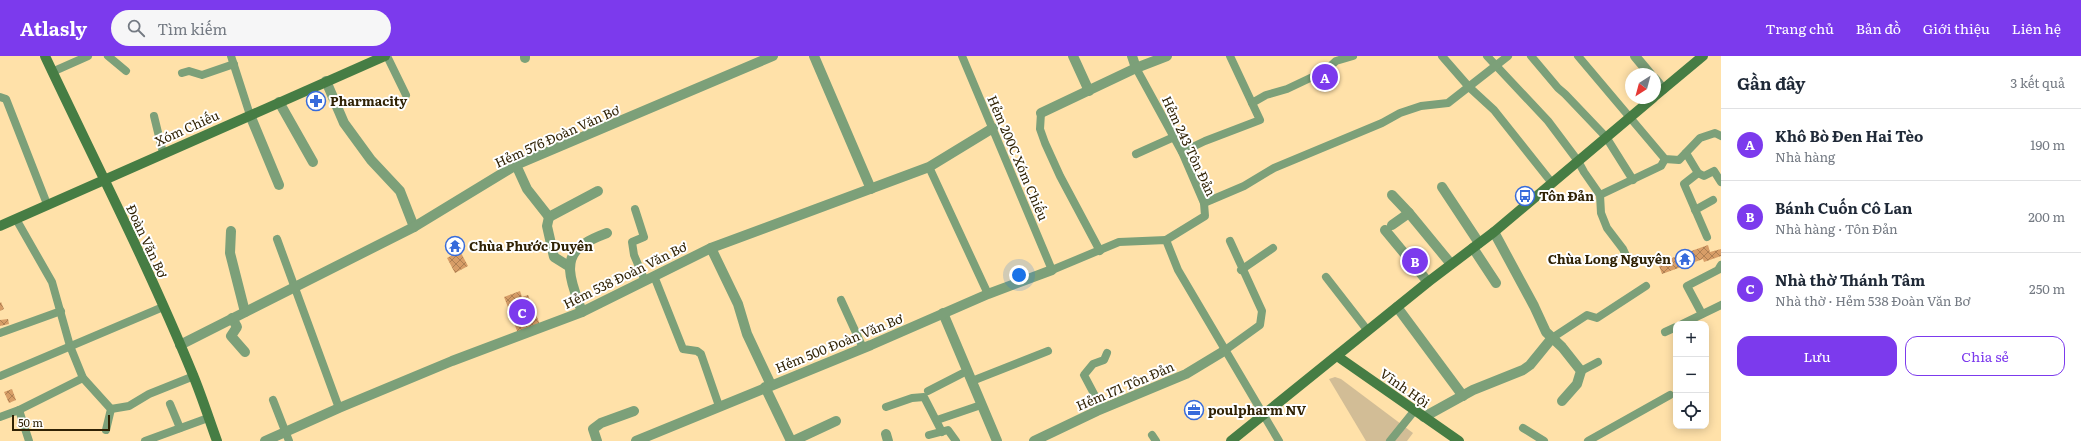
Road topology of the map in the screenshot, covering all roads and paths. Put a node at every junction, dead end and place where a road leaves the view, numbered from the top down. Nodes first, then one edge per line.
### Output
1 (44, 56) edge
2 (88, 56) edge
3 (108, 56) edge
4 (386, 56) edge
5 (773, 56) edge
6 (814, 56) edge
7 (962, 56) edge
8 (1073, 56) edge
9 (1132, 56) edge
10 (1166, 56) edge
11 (1230, 56) edge
12 (1354, 56) edge
13 (1442, 56) edge
14 (1488, 56) edge
15 (1508, 56) edge
16 (1531, 56) edge
17 (1578, 56) edge
18 (1635, 56) edge
19 (1703, 56) edge
20 (233, 60) edge
21 (1496, 66) junction
22 (1136, 68) junction
23 (1645, 68) edge
24 (126, 71) dead end
25 (52, 72) junction
26 (182, 73) dead end
27 (326, 82) junction
28 (1661, 86) edge
29 (1469, 87) junction
30 (1663, 89) joint
31 (1089, 91) junction
32 (406, 95) dead end
33 (0, 97) edge
34 (279, 102) junction
35 (1252, 103) junction
36 (1646, 104) edge
37 (1041, 113) joint
38 (250, 115) junction
39 (154, 116) dead end
40 (1630, 118) junction
41 (993, 128) junction
42 (1721, 136) edge
43 (1174, 137) junction
44 (1606, 137) junction
45 (1182, 152) junction
46 (163, 153) junction
47 (1686, 153) junction
48 (1136, 154) dead end
49 (1666, 159) junction
50 (1578, 160) junction
51 (313, 162) dead end
52 (516, 166) junction
53 (929, 167) junction
54 (1698, 173) junction
55 (105, 180) junction
56 (1633, 180) junction
57 (1721, 182) edge
58 (1552, 183) junction
59 (279, 185) dead end
60 (1442, 187) dead end
61 (871, 189) junction
62 (598, 191) dead end
63 (1392, 195) dead end
64 (1600, 195) junction
65 (1713, 200) dead end
66 (1204, 203) junction
67 (47, 204) junction
68 (634, 208) dead end
69 (1695, 210) junction
70 (1409, 213) junction
71 (549, 217) junction
72 (16, 219) junction
73 (0, 226) edge
74 (414, 227) junction
75 (232, 230) dead end
76 (1494, 232) junction
77 (607, 233) dead end
78 (1707, 237) dead end
79 (277, 239) dead end
80 (1166, 240) junction
81 (1230, 241) dead end
82 (1476, 245) junction
83 (712, 248) junction
84 (1273, 248) dead end
85 (1100, 251) junction
86 (1629, 262) dead end
87 (1451, 264) junction
88 (1721, 265) edge
89 (570, 267) junction
90 (1052, 270) junction
91 (1241, 270) junction
92 (1326, 277) dead end
93 (649, 279) junction
94 (1428, 282) junction
95 (1496, 283) dead end
96 (1646, 286) dead end
97 (295, 287) junction
98 (988, 294) junction
99 (841, 300) dead end
100 (1721, 305) edge
101 (163, 307) junction
102 (1397, 307) junction
103 (61, 311) junction
104 (245, 312) junction
105 (582, 312) junction
106 (942, 313) junction
107 (1702, 314) junction
108 (232, 318) junction
109 (1688, 321) edge
110 (1673, 328) edge
111 (1368, 330) junction
112 (1665, 332) dead end
113 (0, 333) edge
114 (1552, 338) junction
115 (180, 344) junction
116 (70, 346) junction
117 (863, 348) junction
118 (1224, 350) junction
119 (1048, 351) dead end
120 (245, 352) dead end
121 (1107, 353) dead end
122 (1337, 356) junction
123 (1598, 362) dead end
124 (967, 371) junction
125 (1581, 371) junction
126 (0, 376) edge
127 (194, 376) junction
128 (83, 378) junction
129 (972, 381) junction
130 (768, 386) junction
131 (928, 391) dead end
132 (1670, 395) dead end
133 (1463, 396) junction
134 (273, 400) dead end
135 (1562, 401) dead end
136 (170, 404) dead end
137 (981, 405) junction
138 (719, 406) junction
139 (886, 407) dead end
140 (339, 408) junction
141 (111, 409) junction
142 (1102, 409) junction
143 (19, 410) junction
144 (1414, 410) junction
145 (634, 411) dead end
146 (1264, 414) junction
147 (0, 417) edge
148 (1424, 417) junction
149 (208, 418) junction
150 (937, 420) junction
151 (836, 421) dead end
152 (180, 428) junction
153 (1523, 428) dead end
154 (106, 430) dead end
155 (942, 432) junction
156 (929, 435) dead end
157 (287, 437) edge
158 (1234, 440) edge
159 (29, 441) edge
160 (145, 441) edge
161 (217, 441) edge
162 (265, 441) edge
163 (597, 441) edge
164 (636, 441) edge
165 (792, 441) edge
166 (956, 441) edge
167 (997, 441) edge
168 (1034, 441) edge
169 (1278, 441) edge
170 (1390, 441) edge
171 (1459, 441) edge
172 (1544, 441) edge
173 (1588, 441) edge

1 - 25 street, Đoàn Văn Bơ
2 - 25 lane
3 - 24 lane
4 - 27 street, Xóm Chiếu
4 - 32 lane
5 - 52 street, Hẻm 576 Đoàn Văn Bơ
6 - 61 street
7 - 41 lane, Hẻm 200C Xóm Chiếu
8 - 31 street
9 - 22 street
10 - 22 street
11 - 35 lane
12 - 35 lane
13 - 29 lane
14 - 21 lane
15 - 21 lane
16 - 44 lane
17 - 40 lane
18 - 23 street
19 - 30 street
20 - 26 lane
20 - 38 lane
21 - 29 lane
21 - 50 lane
22 - 31 street
22 - 43 lane, Hẻm 243 Tôn Đản
25 - 55 street, Đoàn Văn Bơ
27 - 34 street, Xóm Chiếu
27 - 74 street
28 - 30 street
29 - 58 lane
29 - 66 lane
31 - 37 street
33 - 67 lane
34 - 38 street, Xóm Chiếu
34 - 51 street
35 - 45 lane
36 - 40 street
37 - 85 lane
38 - 46 street, Xóm Chiếu
38 - 59 street
39 - 46 lane
40 - 44 street
40 - 49 lane
41 - 53 street, Hẻm 538 Đoàn Văn Bơ
41 - 90 lane, Hẻm 200C Xóm Chiếu
42 - 47 lane
43 - 45 lane, Hẻm 243 Tôn Đản
43 - 48 lane
44 - 50 street
44 - 56 lane
45 - 66 lane, Hẻm 243 Tôn Đản
46 - 55 street, Xóm Chiếu
47 - 49 lane
47 - 54 lane
49 - 56 lane
50 - 58 street
50 - 64 lane
52 - 71 street
52 - 74 street, Hẻm 576 Đoàn Văn Bơ
53 - 61 street, Hẻm 538 Đoàn Văn Bơ
53 - 98 lane
54 - 57 lane
54 - 69 lane
55 - 67 street, Xóm Chiếu
55 - 101 street, Đoàn Văn Bơ
56 - 64 lane
58 - 76 street
60 - 82 street
61 - 83 street, Hẻm 538 Đoàn Văn Bơ
62 - 71 street
63 - 70 street
64 - 86 lane
65 - 69 lane
66 - 80 lane, Hẻm 243 Tôn Đản
67 - 72 street, Xóm Chiếu
68 - 93 lane
69 - 78 lane
70 - 87 street
70 - 94 street
71 - 89 street
72 - 73 street, Xóm Chiếu
72 - 103 lane
74 - 97 street, Hẻm 576 Đoàn Văn Bơ
75 - 104 street
76 - 82 street
76 - 114 street
77 - 89 street
79 - 97 lane
80 - 85 lane, Hẻm 243 Tôn Đản
80 - 118 lane
81 - 91 lane
82 - 87 street
82 - 95 street
83 - 93 street, Hẻm 538 Đoàn Văn Bơ
83 - 130 street
84 - 91 lane
85 - 90 lane, Hẻm 243 Tôn Đản
87 - 94 street
88 - 107 lane
89 - 105 street
90 - 98 street, Hẻm 500 Đoàn Văn Bơ
91 - 118 lane
92 - 111 lane
93 - 105 street, Hẻm 538 Đoàn Văn Bơ
93 - 138 lane
94 - 102 street
96 - 114 lane
97 - 104 street, Hẻm 576 Đoàn Văn Bơ
97 - 140 lane
98 - 106 street, Hẻm 500 Đoàn Văn Bơ
99 - 117 lane
100 - 107 lane
101 - 115 street, Đoàn Văn Bơ
101 - 116 lane
102 - 111 street
102 - 133 street
103 - 113 lane
103 - 116 lane
104 - 108 street, Hẻm 576 Đoàn Văn Bơ
105 - 140 street, Hẻm 538 Đoàn Văn Bơ
106 - 117 street, Hẻm 500 Đoàn Văn Bơ
106 - 124 street
107 - 109 lane
108 - 115 street, Hẻm 576 Đoàn Văn Bơ
108 - 120 street
110 - 112 lane
111 - 122 street
114 - 125 street
114 - 133 street
115 - 127 street, Đoàn Văn Bơ
116 - 126 lane
116 - 128 lane
117 - 130 street, Hẻm 500 Đoàn Văn Bơ
118 - 142 street, Hẻm 171 Tôn Đản
118 - 146 lane
119 - 129 lane
121 - 142 lane
122 - 144 street, Vĩnh Hội
122 - 146 street
123 - 125 lane
124 - 129 street
124 - 131 lane
125 - 135 street
127 - 141 lane
127 - 149 street, Đoàn Văn Bơ
128 - 141 lane
128 - 143 lane
129 - 137 street
130 - 138 street, Hẻm 500 Đoàn Văn Bơ
130 - 165 street
132 - 173 lane
133 - 148 street
134 - 157 lane
136 - 152 lane
137 - 150 lane
137 - 167 street
138 - 164 street, Hẻm 500 Đoàn Văn Bơ
139 - 150 lane
140 - 157 street, Hẻm 538 Đoàn Văn Bơ
141 - 154 lane
142 - 168 street, Hẻm 171 Tôn Đản
143 - 147 lane
143 - 159 lane
144 - 148 street, Vĩnh Hội
144 - 170 lane
145 - 163 street
146 - 158 street
146 - 169 lane
148 - 171 street, Vĩnh Hội
149 - 152 lane
149 - 161 street, Đoàn Văn Bơ
150 - 155 lane
151 - 165 street
152 - 160 lane
153 - 172 lane
155 - 156 lane
155 - 166 lane
157 - 162 street, Hẻm 538 Đoàn Văn Bơ

